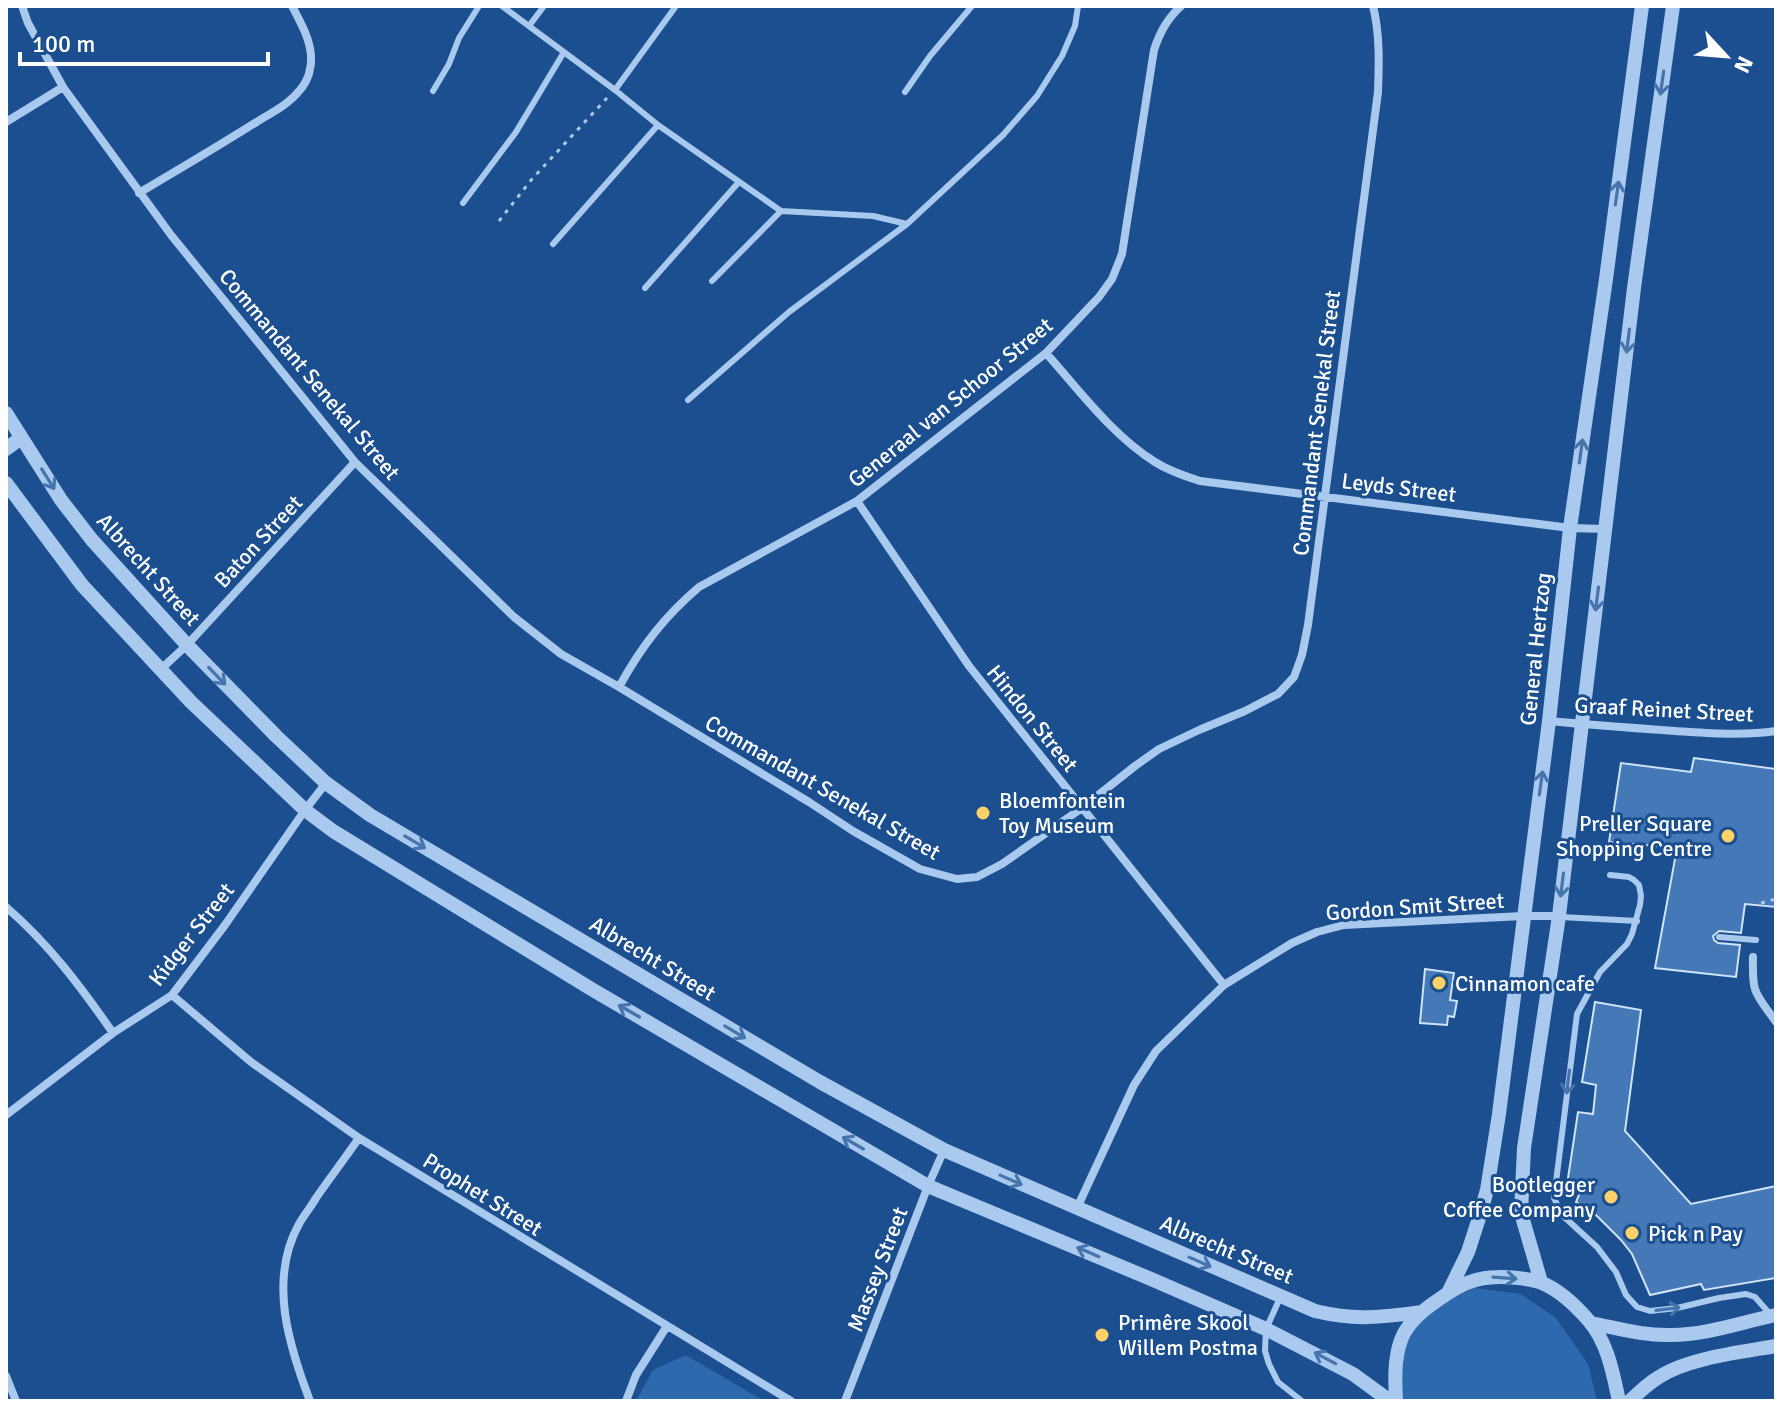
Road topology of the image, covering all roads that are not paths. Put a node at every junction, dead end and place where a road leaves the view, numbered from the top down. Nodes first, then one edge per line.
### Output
1 (22, 6) edge
2 (292, 6) edge
3 (479, 6) edge
4 (502, 6) edge
5 (544, 6) edge
6 (676, 6) edge
7 (972, 6) edge
8 (1078, 6) edge
9 (1181, 6) edge
10 (1373, 6) edge
11 (1642, 6) edge
12 (1673, 6) edge
13 (529, 26) junction
14 (564, 52) junction
15 (63, 87) junction
16 (615, 90) junction
17 (433, 91) dead end
18 (905, 92) dead end
19 (6, 122) edge
20 (658, 125) junction
21 (738, 183) junction
22 (139, 193) junction
23 (463, 203) dead end
24 (781, 211) junction
25 (907, 224) junction
26 (553, 244) dead end
27 (712, 281) dead end
28 (645, 288) dead end
29 (1046, 353) junction
30 (688, 400) dead end
31 (6, 413) edge
32 (21, 438) junction
33 (6, 449) edge
34 (355, 462) junction
35 (6, 483) edge
36 (1324, 496) junction
37 (857, 501) junction
38 (1570, 528) junction
39 (1605, 529) junction
40 (187, 645) junction
41 (161, 669) junction
42 (619, 687) junction
43 (1549, 721) junction
44 (1581, 724) junction
45 (1776, 731) edge
46 (326, 783) junction
47 (1082, 808) junction
48 (305, 810) junction
49 (1610, 875) dead end
50 (6, 907) edge
51 (1523, 916) junction
52 (1559, 916) junction
53 (1637, 921) junction
54 (1719, 937) dead end
55 (1756, 940) dead end
56 (1753, 957) dead end
57 (1224, 985) junction
58 (172, 995) junction
59 (1776, 1022) edge
60 (113, 1033) junction
61 (6, 1115) edge
62 (359, 1138) junction
63 (944, 1150) junction
64 (928, 1186) junction
65 (1077, 1209) junction
66 (1541, 1282) junction
67 (1449, 1291) junction
68 (1280, 1296) junction
69 (1422, 1312) junction
70 (1774, 1316) edge
71 (1591, 1323) junction
72 (667, 1326) junction
73 (1266, 1329) junction
74 (1776, 1346) edge
75 (6, 1376) edge
76 (16, 1401) edge
77 (310, 1401) edge
78 (626, 1401) edge
79 (791, 1401) edge
80 (845, 1401) edge
81 (1302, 1401) edge
82 (1393, 1401) edge
83 (1619, 1401) edge
84 (1630, 1401) edge

1 - 15 street, Commandant Senekal Street
2 - 22 street
3 - 17 lane
4 - 13 lane
5 - 13 lane
6 - 16 lane
7 - 18 lane
8 - 25 lane
9 - 29 street, Generaal van Schoor Street
10 - 36 street, Commandant Senekal Street
38 -> 11 street, General Hertzog
12 -> 39 street
13 - 14 lane
14 - 16 lane
14 - 23 lane
15 - 19 street
15 - 22 street, Commandant Senekal Street
16 - 20 lane
20 - 21 lane
20 - 26 lane
21 - 24 lane
21 - 28 lane
22 - 34 street, Commandant Senekal Street
24 - 25 lane
24 - 27 lane
25 - 30 lane
29 - 36 street, Leyds Street
29 - 37 street, Generaal van Schoor Street
31 - 32 street, Albrecht Street
32 - 33 street
32 -> 40 street, Albrecht Street
34 - 40 street, Baton Street
34 - 42 street, Commandant Senekal Street
35 - 41 street
36 - 38 street, Leyds Street
36 - 47 street, Commandant Senekal Street
37 - 42 street, Generaal van Schoor Street
37 - 47 street, Hindon Street
38 - 39 street, Leyds Street
38 - 43 street, General Hertzog
39 -> 44 street
40 - 41 street, Baton Street
40 -> 46 street, Albrecht Street
41 - 48 street
42 - 47 street, Commandant Senekal Street
43 - 44 street, Graaf Reinet Street
51 -> 43 street, General Hertzog
44 - 45 street, Graaf Reinet Street
44 -> 52 street
46 - 48 street, Kidger Street
46 -> 63 street, Albrecht Street
47 - 57 street, Hindon Street
48 - 58 street, Kidger Street
64 -> 48 street
49 - 53 lane
50 - 60 street
51 - 52 street, Gordon Smit Street
51 - 57 street, Gordon Smit Street
51 - 67 street, General Hertzog
52 - 53 lane
52 - 66 street
53 -> 70 lane
54 - 55 lane
56 - 59 street
57 - 65 street, Gordon Smit Street
58 - 60 street, Kidger Street
58 - 62 street, Prophet Street
60 - 61 street, Kidger Street
62 - 72 street, Prophet Street
62 - 77 street
63 - 64 street, Massey Street
63 -> 65 street, Albrecht Street
73 -> 64 street
64 - 80 street, Massey Street
65 -> 68 street, Albrecht Street
67 -> 66 street
66 - 71 street
67 - 69 street
68 - 69 street, Albrecht Street
68 - 73 lane
69 - 82 street
70 - 71 street
71 - 83 street
72 - 78 street
72 - 79 street, Prophet Street
73 - 81 lane
82 -> 73 street
74 - 84 street
75 - 76 street

